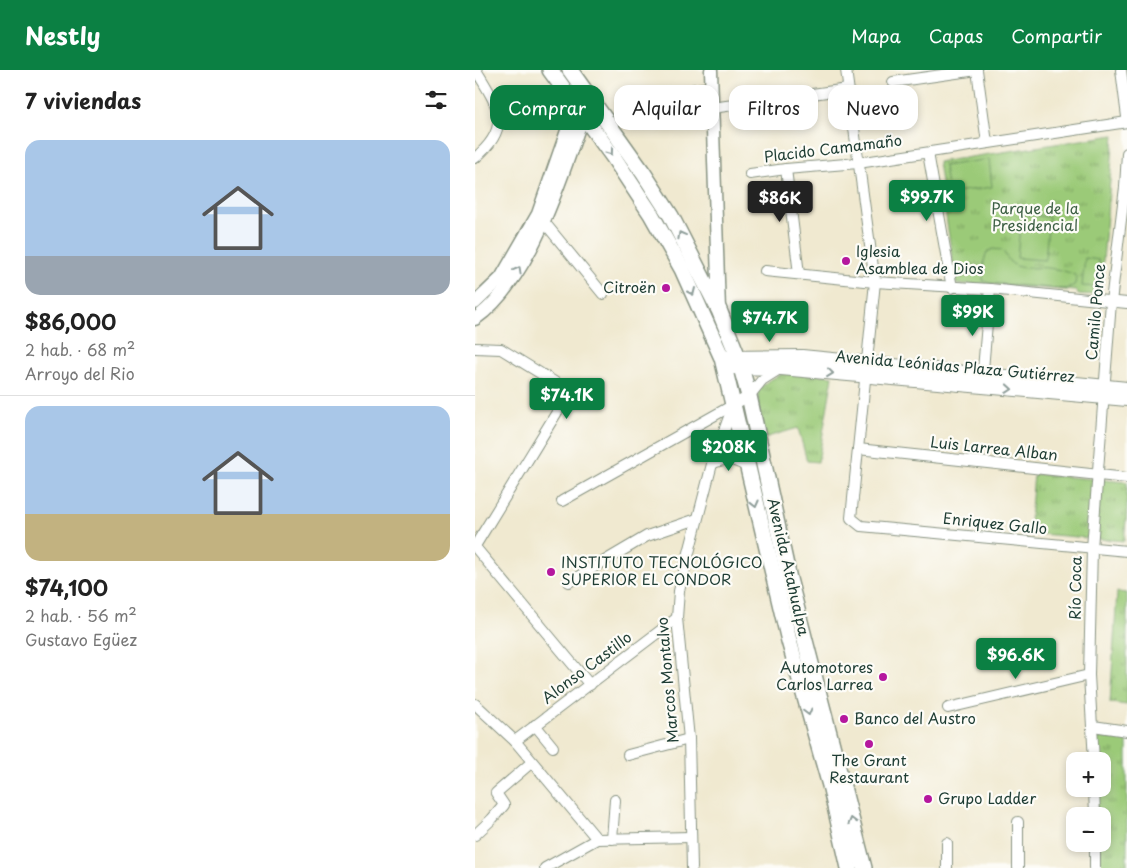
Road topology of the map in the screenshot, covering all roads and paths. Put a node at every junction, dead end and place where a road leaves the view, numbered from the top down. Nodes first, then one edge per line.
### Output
1 (476, 70) edge
2 (550, 70) edge
3 (570, 70) edge
4 (711, 70) edge
5 (845, 70) edge
6 (977, 70) edge
7 (1121, 70) edge
8 (893, 82) dead end
9 (561, 85) edge
10 (581, 85) edge
11 (711, 85) edge
12 (847, 85) edge
13 (828, 92) edge
14 (719, 107) edge
15 (604, 117) edge
16 (1127, 117) edge
17 (1127, 122) edge
18 (573, 130) edge
19 (593, 130) edge
20 (713, 130) edge
21 (854, 130) edge
22 (987, 143) junction
23 (928, 153) junction
24 (1127, 153) edge
25 (475, 158) edge
26 (858, 163) junction
27 (786, 169) junction
28 (750, 174) dead end
29 (1126, 187) edge
30 (541, 219) junction
31 (765, 271) dead end
32 (799, 274) junction
33 (875, 282) junction
34 (951, 288) junction
35 (990, 289) junction
36 (603, 294) dead end
37 (1111, 302) junction
38 (475, 303) edge
39 (1127, 303) edge
40 (719, 310) junction
41 (475, 320) edge
42 (475, 348) edge
43 (739, 362) junction
44 (723, 363) junction
45 (781, 368) junction
46 (866, 370) junction
47 (982, 380) junction
48 (1127, 388) edge
49 (1103, 391) junction
50 (749, 396) junction
51 (1127, 399) edge
52 (734, 405) junction
53 (858, 449) junction
54 (712, 464) junction
55 (746, 466) junction
56 (1099, 475) junction
57 (1127, 478) edge
58 (562, 501) dead end
59 (697, 519) junction
60 (475, 546) edge
61 (1092, 548) junction
62 (1127, 551) edge
63 (569, 582) dead end
64 (677, 618) junction
65 (1089, 675) junction
66 (590, 684) junction
67 (475, 704) edge
68 (948, 708) dead end
69 (535, 725) junction
70 (1093, 726) junction
71 (1127, 731) edge
72 (689, 739) junction
73 (515, 741) junction
74 (553, 747) dead end
75 (1094, 752) edge
76 (629, 755) dead end
77 (532, 762) junction
78 (615, 800) dead end
79 (1018, 822) dead end
80 (475, 835) edge
81 (691, 837) junction
82 (597, 839) junction
83 (612, 839) junction
84 (947, 843) dead end
85 (1095, 852) edge
86 (862, 866) edge
87 (545, 868) edge
88 (692, 868) edge
89 (947, 868) edge
90 (1018, 868) edge
91 (1095, 868) edge

1 - 25 street
2 - 9 main road, Avenida Atahualpa
3 - 10 main road, Avenida Atahualpa
4 - 11 street
5 - 12 street
6 - 8 street
6 - 22 street
7 - 16 street
13 - 14 street
40 -> 15 main road, Avenida Atahualpa
17 - 22 street, Placido Camamaño
18 - 30 street
19 -> 44 main road, Avenida Atahualpa
20 - 40 street
21 - 26 street
22 - 23 street, Placido Camamaño
23 - 26 street, Placido Camamaño
23 - 34 street
24 - 29 street, Camilo Ponce
26 - 27 street, Placido Camamaño
26 - 33 street
27 - 28 street, Placido Camamaño
27 - 32 street
29 - 37 street, Camilo Ponce
30 - 36 street
30 - 38 street
41 -> 30 street
31 - 32 street
32 - 33 street
33 - 34 street
33 - 46 street
34 - 35 street
35 - 37 street
35 - 47 street
37 - 39 street
37 - 49 street, Camilo Ponce
40 - 43 main road, Avenida Atahualpa
42 - 60 street
43 - 44 main road
43 - 45 main road, Avenida Leónidas Plaza Gutiérrez
43 - 46 main road, Avenida Leónidas Plaza Gutiérrez
43 - 50 main road, Avenida Atahualpa
44 - 52 main road, Avenida Atahualpa
45 -> 46 main road, Avenida Leónidas Plaza Gutiérrez
45 - 50 street
46 - 47 main road, Avenida Leónidas Plaza Gutiérrez
46 - 53 street
47 - 49 main road, Avenida Leónidas Plaza Gutiérrez
48 - 49 main road, Avenida Leónidas Plaza Gutiérrez
49 - 51 main road, Avenida Leónidas Plaza Gutiérrez
49 - 56 street, Camilo Ponce
50 - 52 street
86 -> 50 main road, Avenida Atahualpa
52 - 54 street, Marcos Montalvo
52 - 55 main road, Avenida Atahualpa
52 - 58 street
53 - 56 street, Luis Larrea Alban
53 - 61 street, Enriquez Gallo
54 - 55 street
54 - 59 street, Marcos Montalvo
55 -> 86 main road, Avenida Atahualpa
56 - 57 street, Luis Larrea Alban
56 - 61 street, Río Coca
59 - 63 street
59 - 64 street, Marcos Montalvo
60 - 66 street
61 - 62 street, Enriquez Gallo
61 - 65 street, Río Coca
64 - 66 street, Alonso Castillo
64 - 72 street, Marcos Montalvo
65 - 68 street
65 - 70 street, Río Coca
66 - 69 street, Alonso Castillo
67 - 73 street
69 - 73 street, Alonso Castillo
69 - 74 street
70 - 71 street
70 - 75 street, Río Coca
72 - 76 street
72 - 81 street, Marcos Montalvo
73 - 77 street
77 - 80 street
77 - 82 street
78 - 83 street
79 - 90 street
81 - 83 street
81 - 88 street, Marcos Montalvo
82 - 83 street
82 - 87 street
84 - 89 street
85 - 91 street

